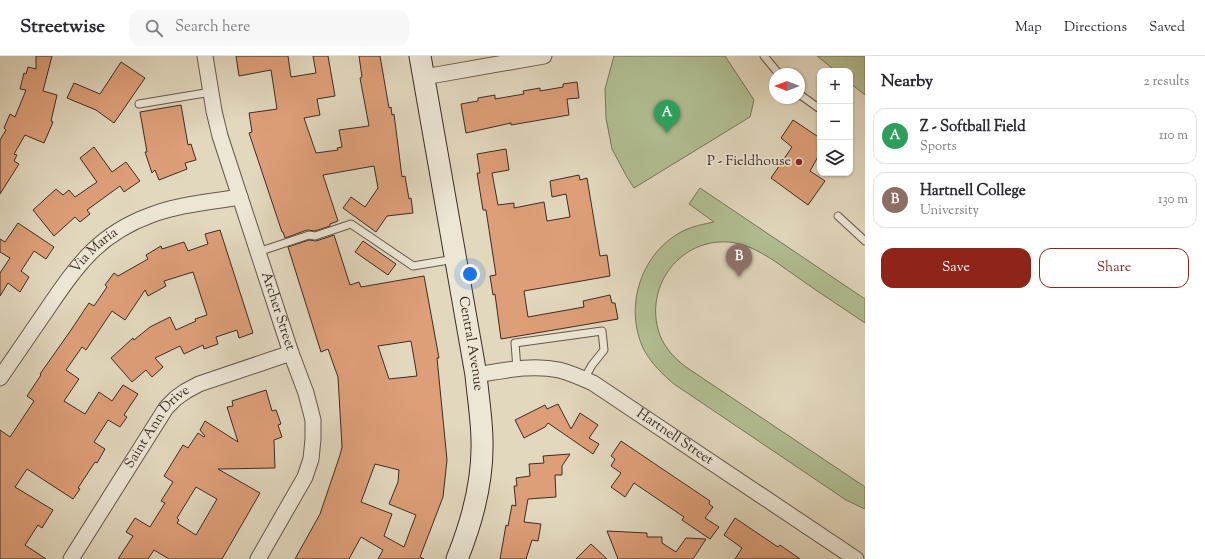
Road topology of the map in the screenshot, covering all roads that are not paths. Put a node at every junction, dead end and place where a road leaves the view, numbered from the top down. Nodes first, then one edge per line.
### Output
1 (205, 56) edge
2 (420, 56) edge
3 (544, 56) edge
4 (764, 56) edge
5 (774, 68) edge
6 (424, 77) junction
7 (211, 92) junction
8 (805, 98) edge
9 (139, 104) dead end
10 (817, 107) edge
11 (240, 197) junction
12 (838, 216) dead end
13 (865, 241) edge
14 (258, 252) junction
15 (455, 259) junction
16 (291, 353) junction
17 (517, 369) junction
18 (476, 375) junction
19 (0, 378) edge
20 (584, 379) junction
21 (71, 559) edge
22 (258, 559) edge
23 (457, 559) edge
24 (856, 559) edge

1 - 7 street, Archer Street
2 - 6 street, Central Avenue
3 - 6 street
4 - 5 lane
6 - 15 street, Central Avenue
7 - 9 lane
7 - 11 street, Archer Street
8 - 10 lane
11 - 14 street, Archer Street
11 - 19 street, Via Maria
12 - 13 lane
14 - 15 lane
14 - 16 street, Archer Street
15 - 18 street, Central Avenue
16 - 21 street, Saint Ann Drive
16 - 22 street, Archer Street
17 - 18 street, Hartnell Street
17 - 20 street, Hartnell Street
17 - 20 lane
18 - 23 street, Central Avenue
20 - 24 street, Hartnell Street

